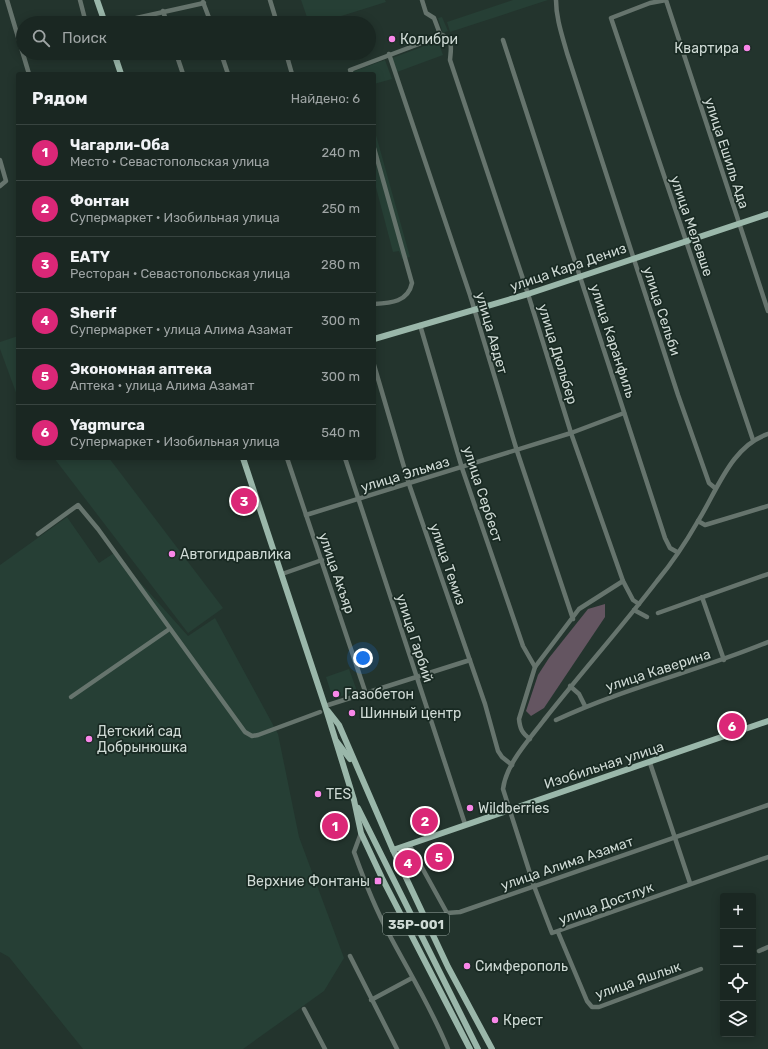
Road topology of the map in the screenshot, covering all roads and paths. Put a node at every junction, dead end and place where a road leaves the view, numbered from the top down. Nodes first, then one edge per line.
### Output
1 (8, 0) edge
2 (80, 0) edge
3 (97, 0) edge
4 (270, 0) edge
5 (422, 0) edge
6 (556, 0) edge
7 (666, 0) edge
8 (203, 1) edge
9 (163, 11) junction
10 (84, 16) edge
11 (103, 16) edge
12 (143, 16) edge
13 (165, 16) edge
14 (208, 16) edge
15 (275, 16) edge
16 (16, 30) edge
17 (440, 34) junction
18 (503, 40) dead end
19 (389, 54) junction
20 (376, 59) edge
21 (24, 60) edge
22 (116, 60) edge
23 (178, 60) edge
24 (223, 60) edge
25 (288, 60) edge
26 (374, 60) edge
27 (27, 72) edge
28 (120, 72) edge
29 (182, 72) edge
30 (227, 72) edge
31 (291, 72) edge
32 (351, 72) edge
33 (376, 155) edge
34 (0, 160) edge
35 (0, 186) edge
36 (768, 214) edge
37 (738, 223) junction
38 (686, 241) junction
39 (633, 257) junction
40 (580, 275) junction
41 (528, 294) junction
42 (376, 304) edge
43 (473, 310) junction
44 (768, 311) edge
45 (420, 325) junction
46 (376, 338) edge
47 (376, 372) edge
48 (624, 413) junction
49 (571, 433) junction
50 (768, 434) edge
51 (753, 440) junction
52 (516, 450) junction
53 (244, 460) edge
54 (288, 460) edge
55 (346, 460) edge
56 (462, 468) junction
57 (409, 484) junction
58 (716, 488) junction
59 (358, 499) junction
60 (768, 506) edge
61 (306, 516) junction
62 (698, 521) junction
63 (38, 534) dead end
64 (677, 552) junction
65 (322, 560) junction
66 (282, 574) junction
67 (768, 574) edge
68 (623, 581) junction
69 (702, 597) junction
70 (639, 604) junction
71 (634, 610) junction
72 (658, 614) dead end
73 (647, 617) dead end
74 (573, 619) junction
75 (168, 630) dead end
76 (768, 642) edge
77 (470, 660) junction
78 (724, 660) junction
79 (535, 667) junction
80 (416, 678) junction
81 (570, 686) junction
82 (366, 694) junction
83 (71, 697) dead end
84 (325, 706) junction
85 (585, 706) junction
86 (320, 712) dead end
87 (556, 720) dead end
88 (768, 721) edge
89 (334, 738) junction
90 (530, 739) junction
91 (354, 763) junction
92 (650, 763) junction
93 (512, 765) junction
94 (354, 800) junction
95 (768, 805) edge
96 (510, 809) junction
97 (465, 824) junction
98 (385, 831) junction
99 (361, 833) junction
100 (674, 838) junction
101 (409, 844) junction
102 (393, 850) junction
103 (768, 856) edge
104 (400, 865) junction
105 (690, 884) junction
106 (534, 886) junction
107 (558, 932) junction
108 (768, 947) edge
109 (759, 951) dead end
110 (350, 956) dead end
111 (701, 969) dead end
112 (412, 978) junction
113 (371, 1000) junction
114 (304, 1009) dead end
115 (325, 1049) edge
116 (397, 1049) edge
117 (448, 1049) edge
118 (470, 1049) edge
119 (478, 1049) edge
120 (492, 1049) edge

1 - 16 street
2 - 10 street
3 - 11 main road
4 - 15 street
5 - 17 street, улица Дюльбер
6 - 39 street, улица Сельби
7 - 37 street, улица Ешиль Ада
7 - 38 street, улица Мелевше
8 - 9 street
8 - 14 street
9 - 12 street
9 - 13 street
17 - 19 street
17 - 41 street, улица Дюльбер
18 - 40 street, улица Каранфиль
19 - 20 street
19 - 43 street, улица Авдет
21 - 27 street
22 - 28 main road
23 - 29 street
24 - 30 street
25 - 31 street
26 - 32 street
33 - 42 street
34 - 35 street
36 - 37 main road, улица Кара Дениз
37 - 38 main road, улица Кара Дениз
37 - 44 street, улица Ешиль Ада
38 - 39 main road, улица Кара Дениз
38 - 51 street, улица Мелевше
39 - 40 main road, улица Кара Дениз
39 - 58 street, улица Сельби
40 - 41 main road, улица Кара Дениз
40 - 48 street, улица Каранфиль
41 - 43 main road, улица Кара Дениз
41 - 49 street, улица Дюльбер
43 - 45 main road, улица Кара Дениз
43 - 52 street, улица Авдет
45 - 46 main road, улица Кара Дениз
45 - 56 street, улица Сербест
47 - 57 street, улица Темиз
48 - 49 street, улица Эльмаз
48 - 64 street, улица Каранфиль
49 - 52 street, улица Эльмаз
49 - 68 street, улица Дюльбер
50 - 51 street
51 - 58 street, улица Достлук
52 - 56 street, улица Эльмаз
52 - 74 street, улица Авдет
53 - 66 main road
54 - 61 street, улица Акъяр
55 - 59 street, улица Гарбий
56 - 57 street, улица Эльмаз
56 - 79 street, улица Сербест
57 - 59 street, улица Эльмаз
57 - 77 street, улица Темиз
58 - 62 street, улица Достлук
59 - 61 street, улица Эльмаз
59 - 80 street, улица Гарбий
60 - 62 street
61 - 65 street, улица Акъяр
62 - 64 street, улица Достлук
63 - 86 street
64 - 70 street, улица Достлук
65 - 66 street
65 - 82 street, улица Акъяр
66 - 84 main road
67 - 69 street
68 - 70 street, улица Дюльбер
68 - 74 street
69 - 72 street
69 - 78 street
70 - 71 street, улица Достлук
71 - 73 street
71 - 81 street, улица Достлук
74 - 79 street
75 - 83 street
76 - 78 street, улица Каверина
77 - 80 street
77 - 93 street, улица Темиз
78 - 85 street, улица Каверина
79 - 90 street
80 - 82 street
80 - 97 street, улица Гарбий
81 - 85 street
81 - 90 street, улица Достлук
82 - 84 street
84 - 89 main road
84 - 91 main road
85 - 87 street, улица Каверина
88 - 92 main road, Изобильная улица
89 - 91 main road
89 - 94 main road
90 - 93 street, улица Достлук
91 - 98 main road
92 - 96 main road, Изобильная улица
92 - 100 street
93 - 96 street, улица Достлук
94 - 99 main road, 35Р-001
94 - 119 main road, 35Р-001
95 - 100 street, улица Алима Азамат
96 - 97 main road, Изобильная улица
96 - 106 street, улица Достлук
97 - 101 main road, Изобильная улица
98 - 101 main road
98 - 102 main road
99 - 112 street
99 - 118 main road, 35Р-001
100 - 105 street
100 - 106 street, улица Алима Азамат
101 - 102 main road, Изобильная улица
101 - 104 main road
101 - 106 street, улица Алима Азамат
102 - 104 main road
103 - 105 street, улица Достлук
104 - 120 main road
105 - 107 street, улица Достлук
106 - 107 street, улица Достлук
107 - 111 street, улица Яшлык
108 - 109 street
110 - 113 street
112 - 113 street
112 - 117 street
113 - 116 street
114 - 115 street

